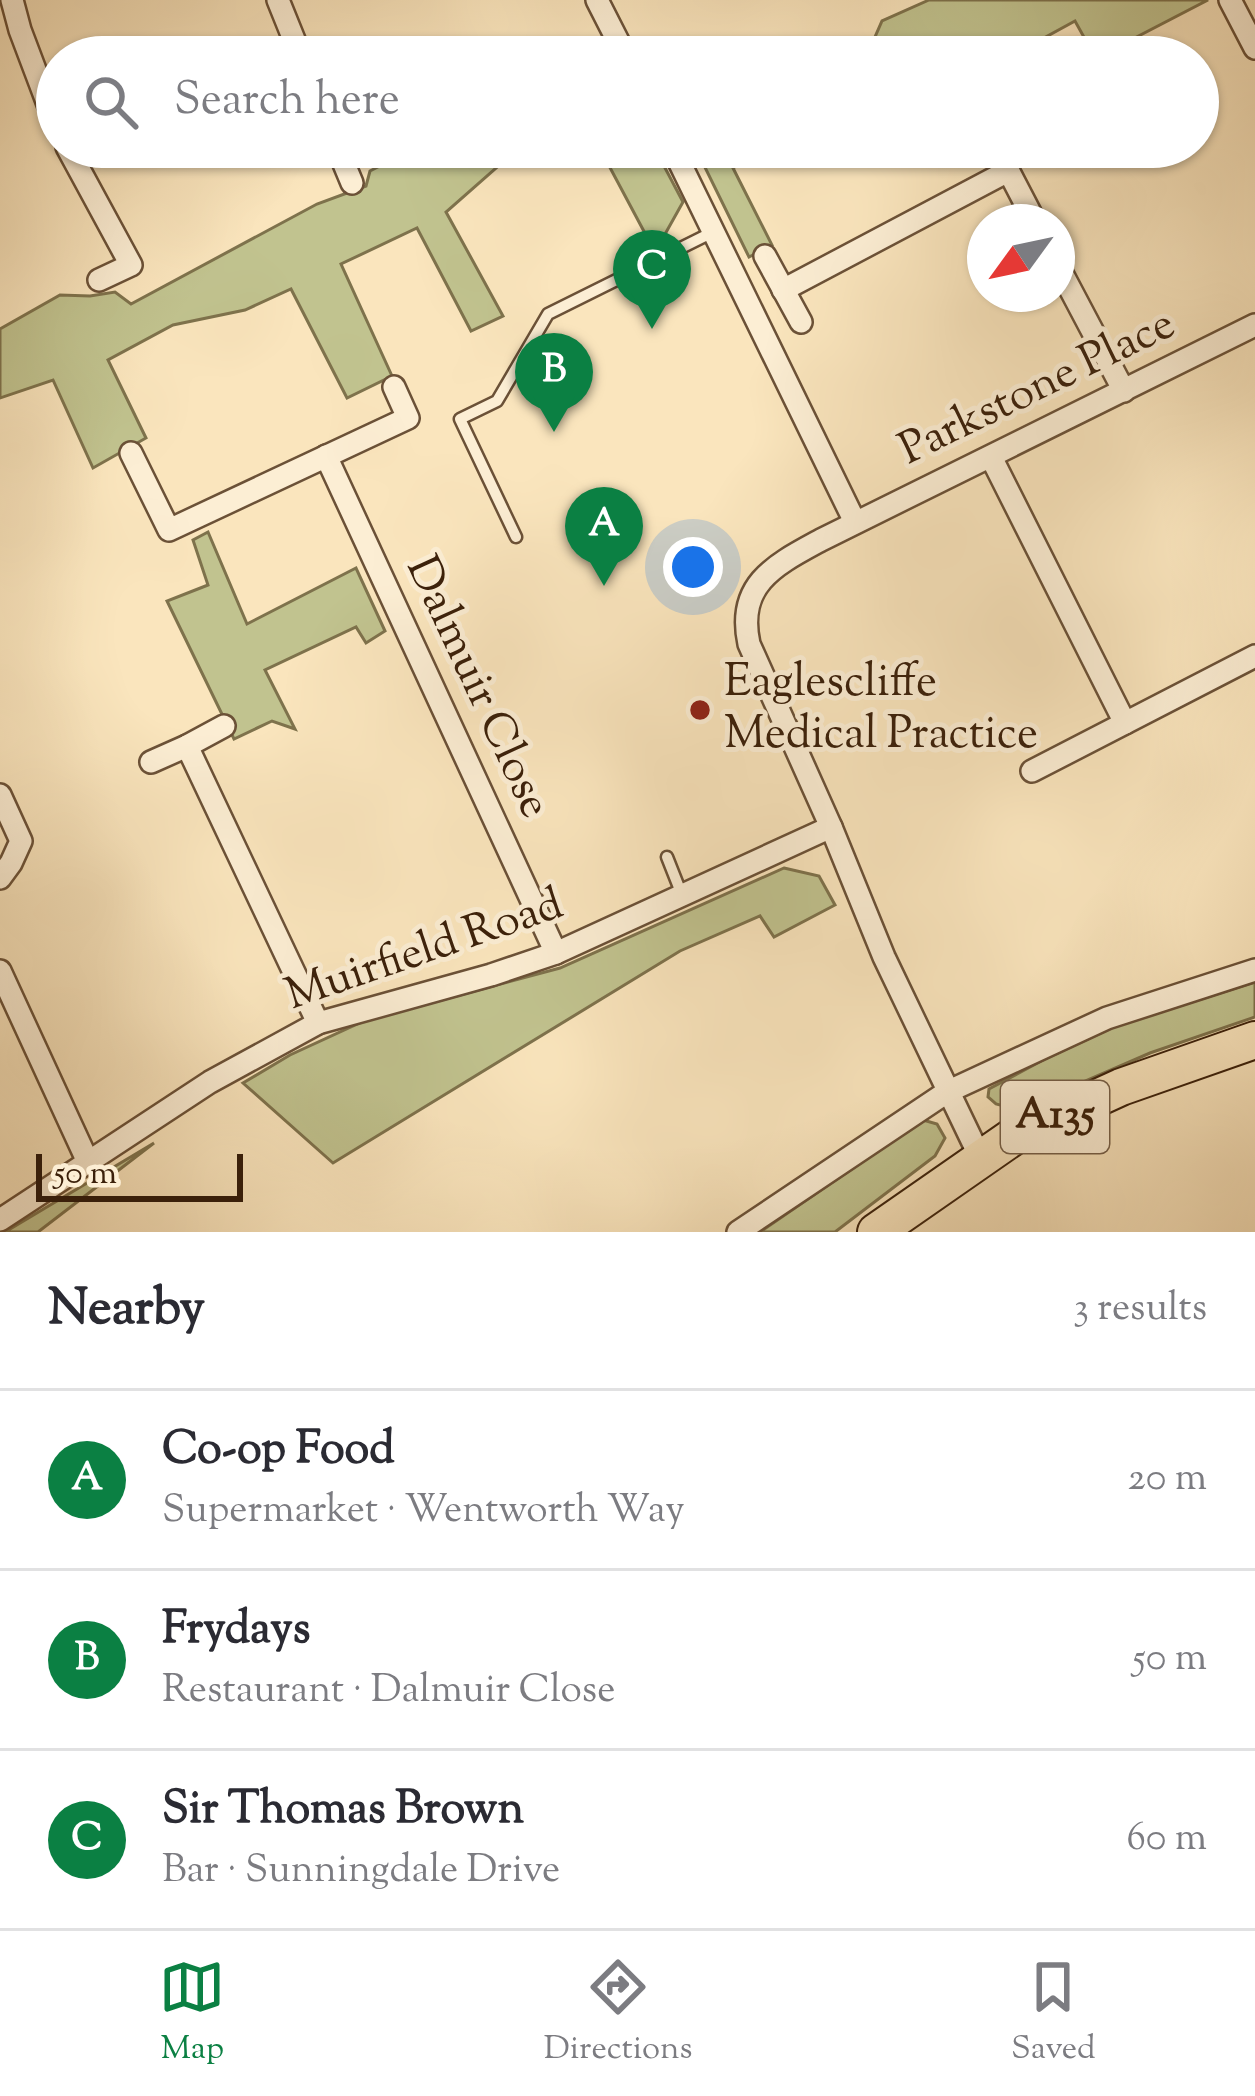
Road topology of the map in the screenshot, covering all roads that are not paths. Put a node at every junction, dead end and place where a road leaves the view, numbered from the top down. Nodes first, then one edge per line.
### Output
1 (12, 0) edge
2 (278, 0) edge
3 (597, 0) edge
4 (1230, 0) edge
5 (293, 36) edge
6 (615, 36) edge
7 (1255, 48) edge
8 (36, 73) edge
9 (78, 168) edge
10 (346, 168) edge
11 (682, 168) edge
12 (1006, 168) edge
13 (1008, 171) junction
14 (352, 183) dead end
15 (1025, 204) edge
16 (713, 232) junction
17 (765, 256) dead end
18 (99, 280) dead end
19 (783, 290) junction
20 (1075, 298) edge
21 (801, 322) dead end
22 (1255, 325) edge
23 (394, 387) dead end
24 (1124, 391) junction
25 (131, 453) dead end
26 (326, 456) junction
27 (992, 457) junction
28 (855, 522) junction
29 (516, 537) dead end
30 (1255, 656) edge
31 (1125, 723) junction
32 (224, 726) dead end
33 (187, 746) junction
34 (152, 762) dead end
35 (1032, 771) dead end
36 (0, 795) edge
37 (831, 827) junction
38 (667, 857) dead end
39 (0, 878) edge
40 (682, 896) junction
41 (556, 952) junction
42 (1255, 970) edge
43 (0, 971) edge
44 (318, 1023) junction
45 (1255, 1040) edge
46 (946, 1092) junction
47 (980, 1157) junction
48 (88, 1162) junction
49 (0, 1220) edge
50 (738, 1232) edge
51 (876, 1232) edge

1 - 8 street
2 - 5 street
3 - 6 street
4 - 7 street
9 - 18 street
10 - 14 street
11 - 16 street
12 - 13 street
13 - 15 street
13 - 19 street
16 - 28 street
16 - 29 lane
17 - 19 street
19 - 21 street
20 - 24 street
22 - 24 street, Parkstone Place
23 - 26 street
24 - 27 street, Parkstone Place
25 - 26 street
26 - 41 street, Dalmuir Close
27 - 28 street, Parkstone Place
27 - 31 street
28 - 37 street, Parkstone Place
30 - 31 street
31 - 35 street
32 - 33 street
33 - 34 street
33 - 44 street
36 - 39 street
37 - 40 street, Muirfield Road
37 - 46 street, Parkstone Place
38 - 40 lane
40 - 41 street, Muirfield Road
41 - 44 street, Muirfield Road
42 - 46 street
43 - 48 street
44 - 48 street, Muirfield Road
45 - 47 main road, A135
46 - 47 street, Parkstone Place
46 - 50 street
47 - 51 main road, A135
48 - 49 street, Muirfield Road

